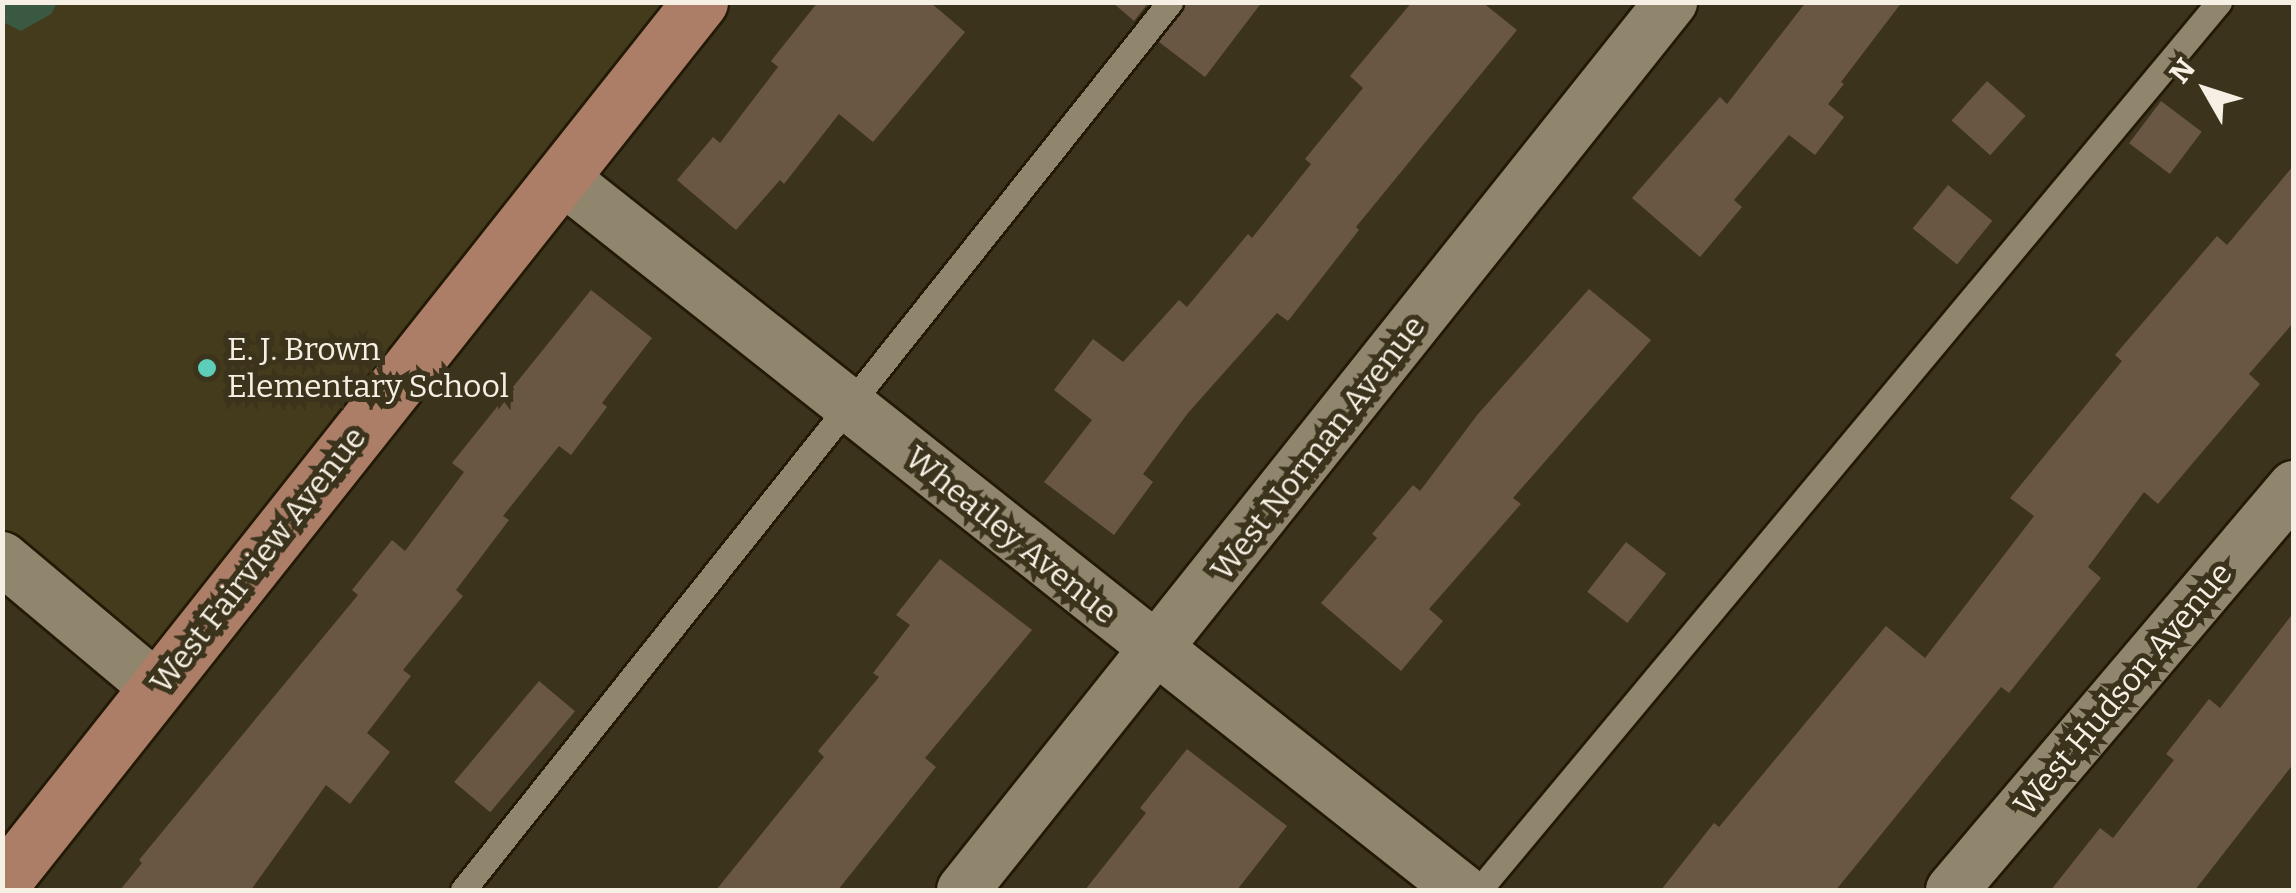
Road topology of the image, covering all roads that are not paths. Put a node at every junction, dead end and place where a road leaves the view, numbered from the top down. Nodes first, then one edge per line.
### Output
1 (700, 2) edge
2 (1170, 2) edge
3 (1671, 2) edge
4 (2219, 2) edge
5 (562, 178) junction
6 (848, 405) junction
7 (2294, 487) edge
8 (2, 558) edge
9 (1157, 652) junction
10 (157, 688) junction
11 (2, 883) edge
12 (463, 890) edge
13 (963, 890) edge
14 (1462, 890) edge
15 (1479, 890) edge
16 (1952, 890) edge

1 - 5 street, West Fairview Avenue
2 - 6 lane
3 - 9 street, West Norman Avenue
4 - 15 lane
5 - 6 street, Wheatley Avenue
5 - 10 street, West Fairview Avenue
6 - 9 street, Wheatley Avenue
6 - 12 lane
7 - 16 street, West Hudson Avenue
8 - 10 street
9 - 13 street, West Norman Avenue
9 - 14 street, Wheatley Avenue
10 - 11 street, West Fairview Avenue

